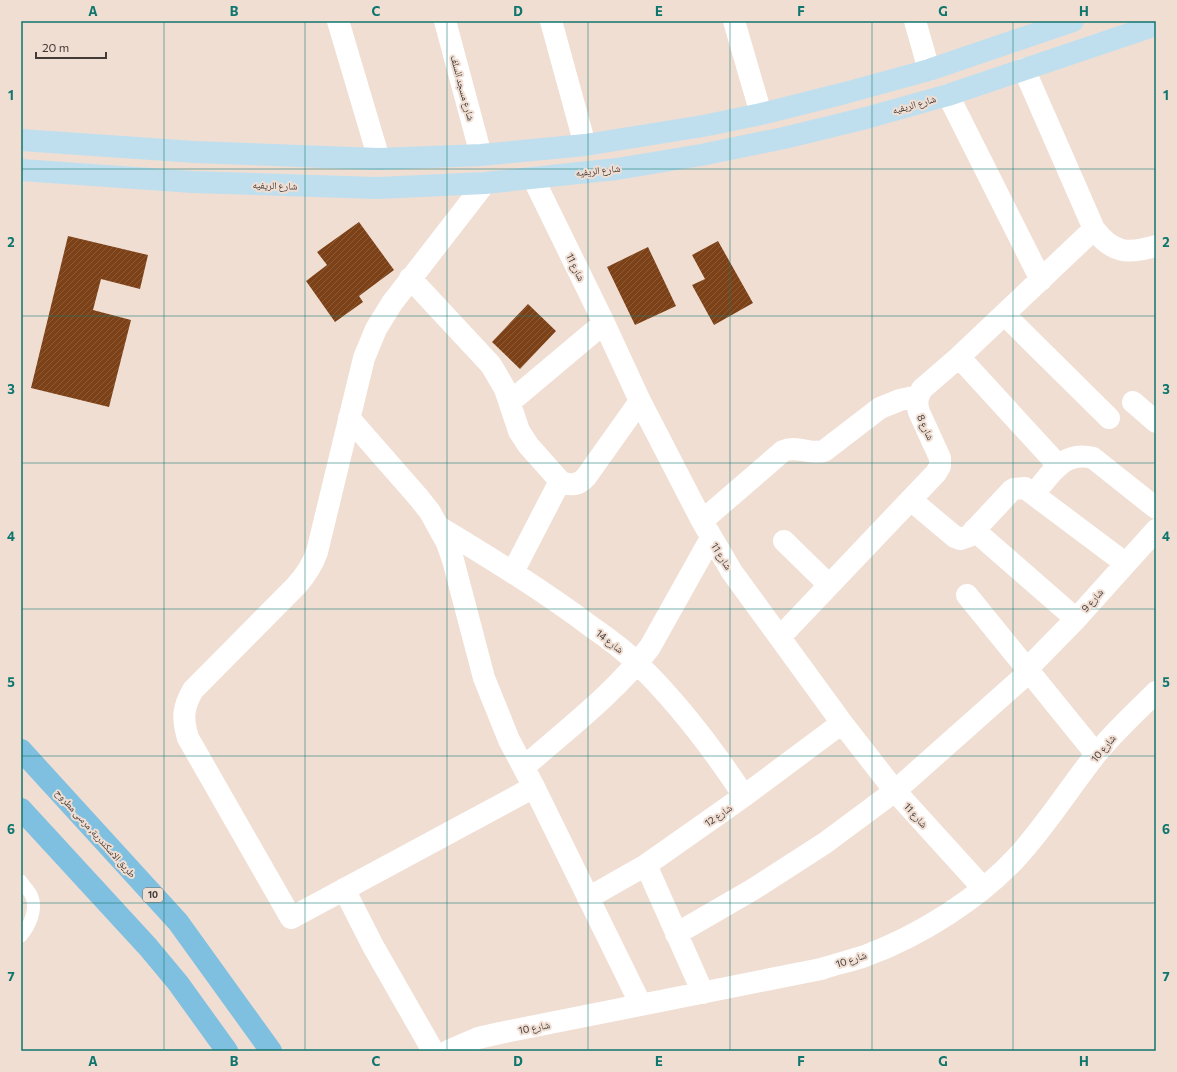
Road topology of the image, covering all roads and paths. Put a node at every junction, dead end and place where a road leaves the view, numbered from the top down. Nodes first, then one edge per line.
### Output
1 (338, 21) edge
2 (445, 21) edge
3 (551, 21) edge
4 (734, 21) edge
5 (915, 21) edge
6 (1073, 21) edge
7 (1156, 25) edge
8 (1024, 69) junction
9 (929, 70) junction
10 (948, 95) junction
11 (761, 114) junction
12 (21, 140) edge
13 (585, 145) junction
14 (195, 152) junction
15 (481, 155) junction
16 (379, 159) junction
17 (21, 170) edge
18 (533, 178) junction
19 (193, 182) junction
20 (485, 183) junction
21 (1094, 229) junction
22 (1156, 246) edge
23 (410, 278) junction
24 (1041, 280) junction
25 (1005, 315) junction
26 (604, 323) junction
27 (960, 357) junction
28 (918, 396) junction
29 (640, 401) junction
30 (510, 402) junction
31 (1133, 402) dead end
32 (348, 418) junction
33 (1109, 418) dead end
34 (1156, 422) edge
35 (1058, 465) junction
36 (560, 480) junction
37 (1034, 494) junction
38 (911, 500) junction
39 (1156, 508) edge
40 (439, 527) junction
41 (707, 530) junction
42 (974, 530) junction
43 (1155, 532) edge
44 (784, 541) dead end
45 (1125, 563) junction
46 (513, 572) junction
47 (829, 585) junction
48 (966, 595) dead end
49 (1076, 619) junction
50 (780, 637) junction
51 (638, 663) junction
52 (1028, 670) junction
53 (1156, 692) edge
54 (842, 723) junction
55 (21, 750) edge
56 (1096, 754) junction
57 (524, 767) junction
58 (534, 787) junction
59 (895, 791) junction
60 (744, 796) junction
61 (21, 809) edge
62 (646, 865) junction
63 (21, 881) edge
64 (983, 888) junction
65 (344, 889) junction
66 (588, 898) junction
67 (676, 934) junction
68 (21, 936) edge
69 (703, 993) junction
70 (641, 1005) junction
71 (227, 1051) edge
72 (271, 1051) edge
73 (433, 1051) edge
74 (448, 1051) edge

1 - 16 street
2 - 15 street, شارع مسجد السلف
3 - 13 street
4 - 11 street
5 - 9 street
6 - 9 street
7 - 8 street, شارع الريفيه
8 - 10 street, شارع الريفيه
8 - 21 street
9 - 11 street
10 - 18 street, شارع الريفيه
10 - 24 street
11 - 13 street
12 - 14 street
13 - 15 street
14 - 16 street
14 - 19 street
15 - 16 street
17 - 19 street, شارع الريفيه
18 - 20 street, شارع الريفيه
18 - 26 street, شارع 11
19 - 20 street, شارع الريفيه
20 - 23 street
21 - 22 street
21 - 24 street
23 - 30 street
23 - 32 street
24 - 25 street
25 - 27 street
25 - 33 street
26 - 29 street, شارع 11
26 - 30 street
27 - 28 street
27 - 35 street
28 - 38 street, شارع 8
28 - 41 street
29 - 36 street
29 - 41 street, شارع 11
30 - 36 street
31 - 34 street
32 - 40 street
32 - 65 street
35 - 37 street
35 - 39 street
36 - 46 street
37 - 42 street
37 - 45 street
38 - 42 street
38 - 47 street, شارع 8
40 - 46 street, شارع 14
40 - 57 street
41 - 50 street, شارع 11
41 - 51 street
42 - 49 street
43 - 45 street, شارع 9
44 - 47 street
45 - 49 street, شارع 9
46 - 51 street, شارع 14
47 - 50 street, شارع 8
48 - 52 street
49 - 52 street, شارع 9
50 - 54 street, شارع 11
51 - 57 street
51 - 60 street, شارع 14
52 - 56 street
52 - 59 street, شارع 9
53 - 56 street, شارع 10
54 - 59 street, شارع 11
54 - 60 street, شارع 12
55 - 72 main road, طريق الاسكندرية, مرسى مطروح / 10
56 - 64 street, شارع 10
57 - 58 street
58 - 65 street
58 - 66 street
59 - 64 street, شارع 11
59 - 67 street, شارع 9
60 - 62 street, شارع 12
61 - 71 main road
62 - 66 street, شارع 12
62 - 67 street
63 - 68 lane
64 - 69 street, شارع 10
65 - 73 street
66 - 70 street
67 - 69 street
69 - 70 street, شارع 10
70 - 74 street, شارع 10

